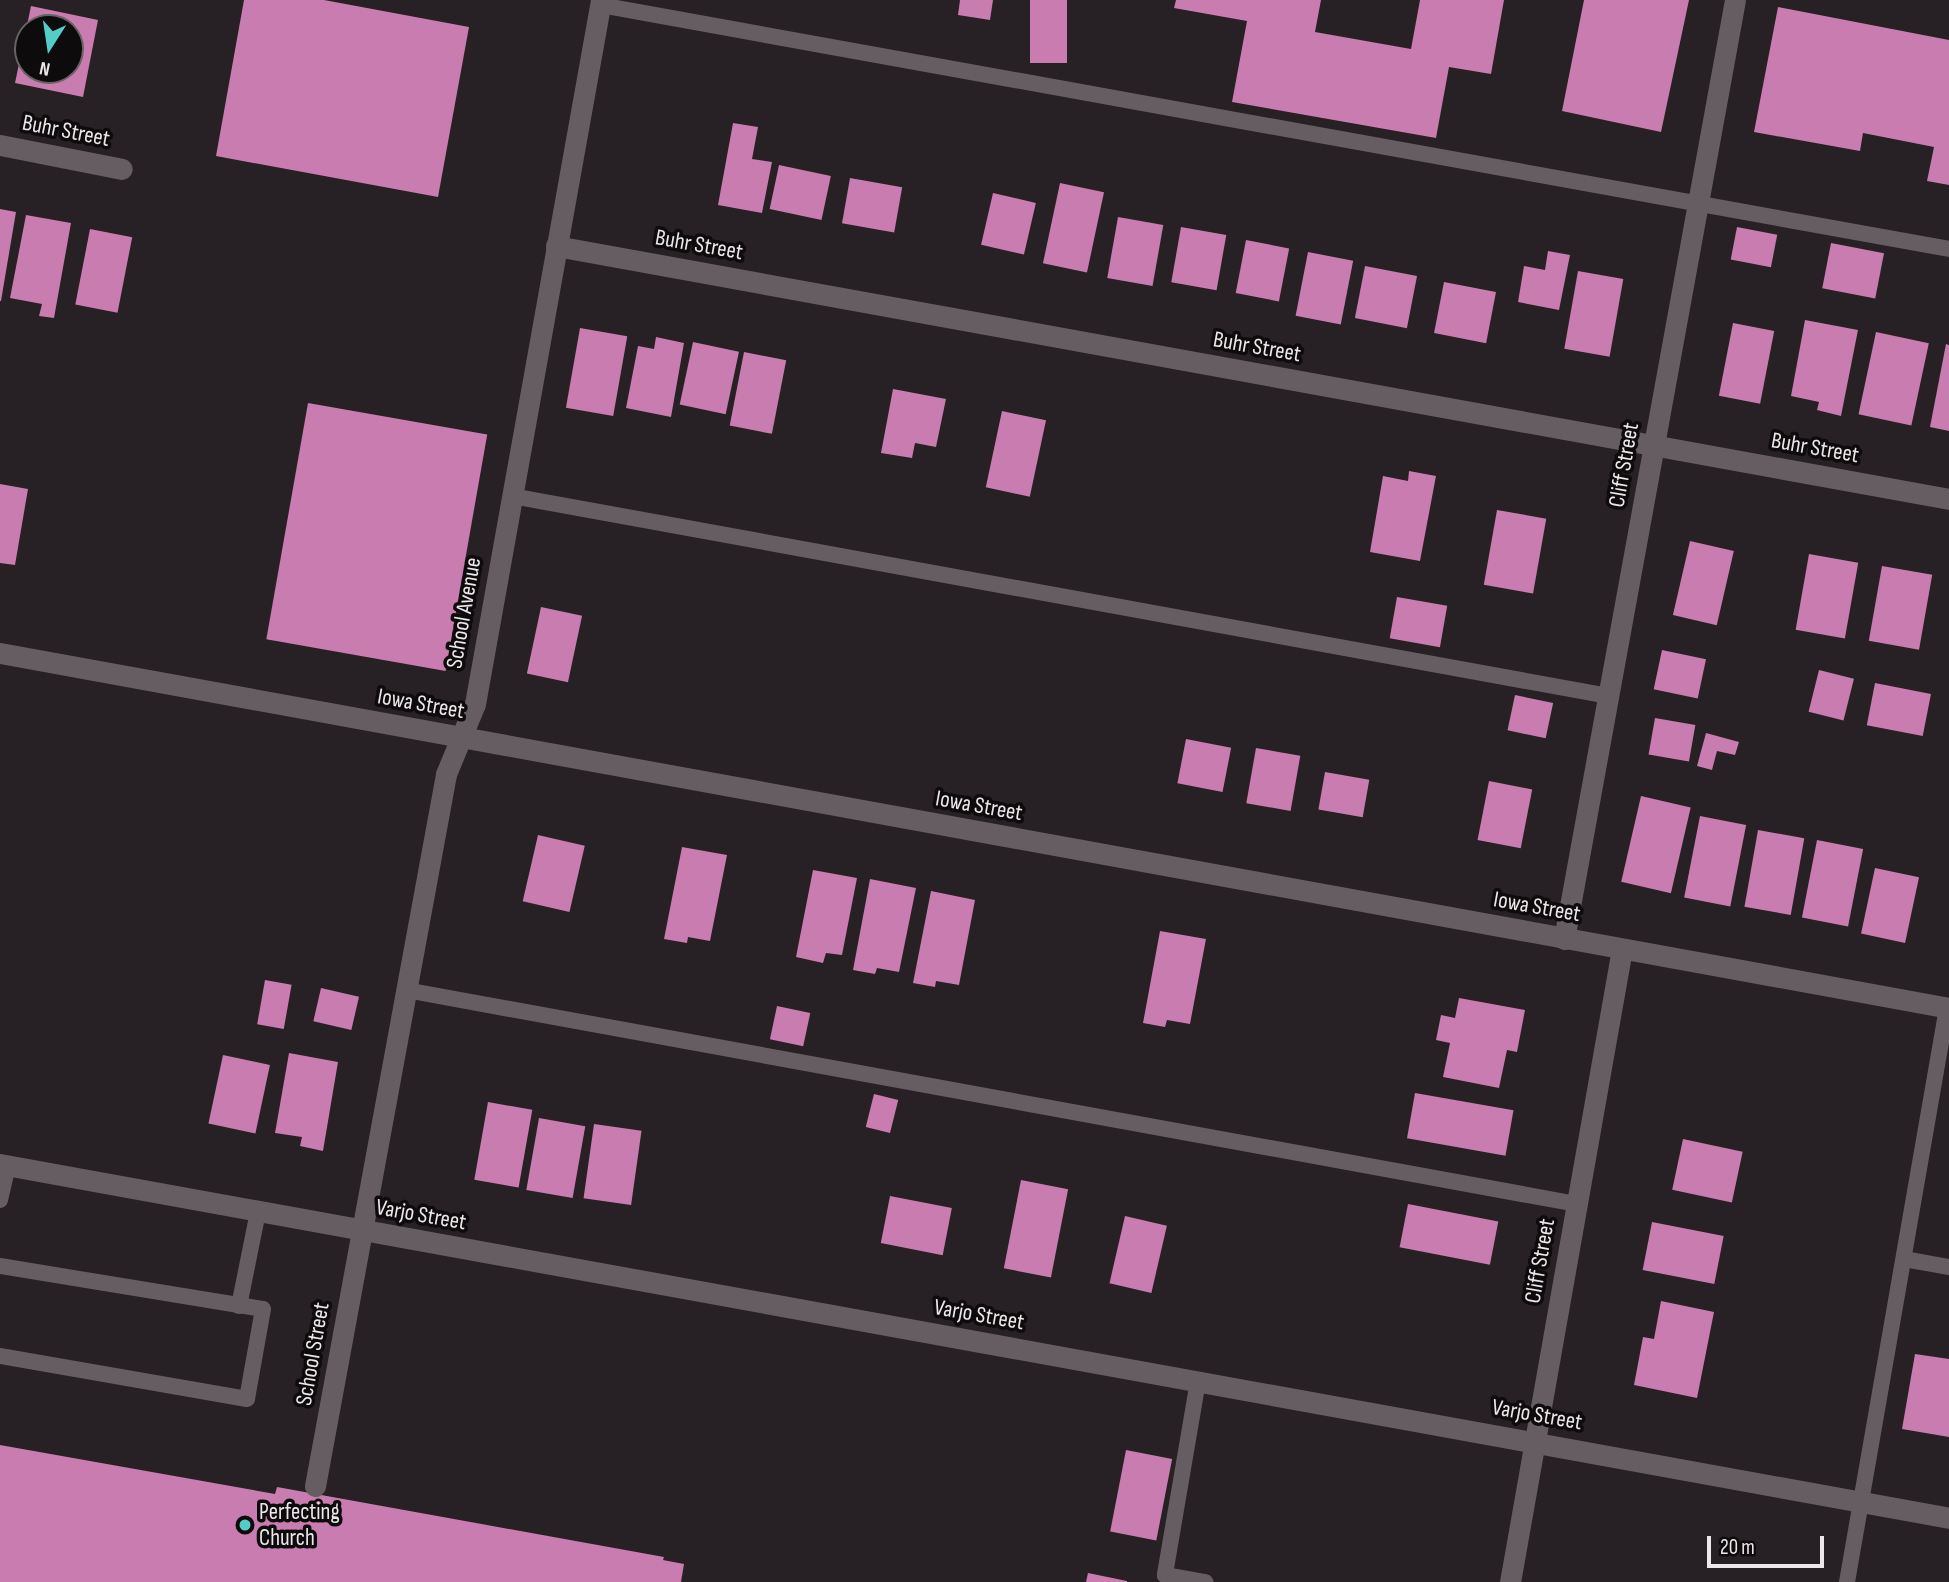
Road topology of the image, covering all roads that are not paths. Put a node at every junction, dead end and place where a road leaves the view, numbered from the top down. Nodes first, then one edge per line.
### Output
1 (1735, 0) edge
2 (601, 3) edge
3 (0, 145) edge
4 (122, 169) dead end
5 (1698, 204) junction
6 (556, 246) junction
7 (1949, 249) edge
8 (1654, 445) junction
9 (512, 496) junction
10 (1949, 499) edge
11 (0, 653) edge
12 (1608, 696) junction
13 (462, 738) junction
14 (1564, 939) junction
15 (1622, 949) junction
16 (406, 990) junction
17 (1948, 1008) edge
18 (4, 1165) edge
19 (0, 1199) edge
20 (1577, 1204) junction
21 (258, 1212) junction
22 (362, 1231) junction
23 (1904, 1259) junction
24 (0, 1266) edge
25 (1949, 1268) edge
26 (239, 1306) junction
27 (0, 1356) edge
28 (1198, 1381) junction
29 (1535, 1442) junction
30 (315, 1486) dead end
31 (1861, 1502) junction
32 (1949, 1518) edge
33 (1205, 1582) edge
34 (1510, 1582) edge
35 (1847, 1582) edge

1 - 5 street, Cliff Street
2 - 5 lane
2 - 6 street, School Avenue
3 - 4 street, Buhr Street
5 - 7 lane
5 - 8 street, Cliff Street
6 - 8 street, Buhr Street
6 - 9 street, School Avenue
8 - 10 street, Buhr Street
8 - 12 street, Cliff Street
9 - 12 lane
9 - 13 street, School Avenue
11 - 13 street, Iowa Street
12 - 14 street, Cliff Street
13 - 14 street, Iowa Street
13 - 16 street, School Avenue
14 - 15 street, Iowa Street
15 - 17 street, Iowa Street
15 - 20 street, Cliff Street
16 - 20 lane
16 - 22 street, School Avenue
17 - 23 lane
18 - 19 lane
18 - 21 street, Varjo Street
20 - 29 street, Cliff Street
21 - 22 street, Varjo Street
21 - 26 lane
22 - 28 street, Varjo Street
22 - 30 street, School Street
23 - 25 lane
23 - 31 lane
24 - 26 lane
26 - 27 lane
28 - 29 street, Varjo Street
28 - 33 lane
29 - 31 street, Varjo Street
29 - 34 street, Cliff Street
31 - 32 street, Varjo Street
31 - 35 lane

